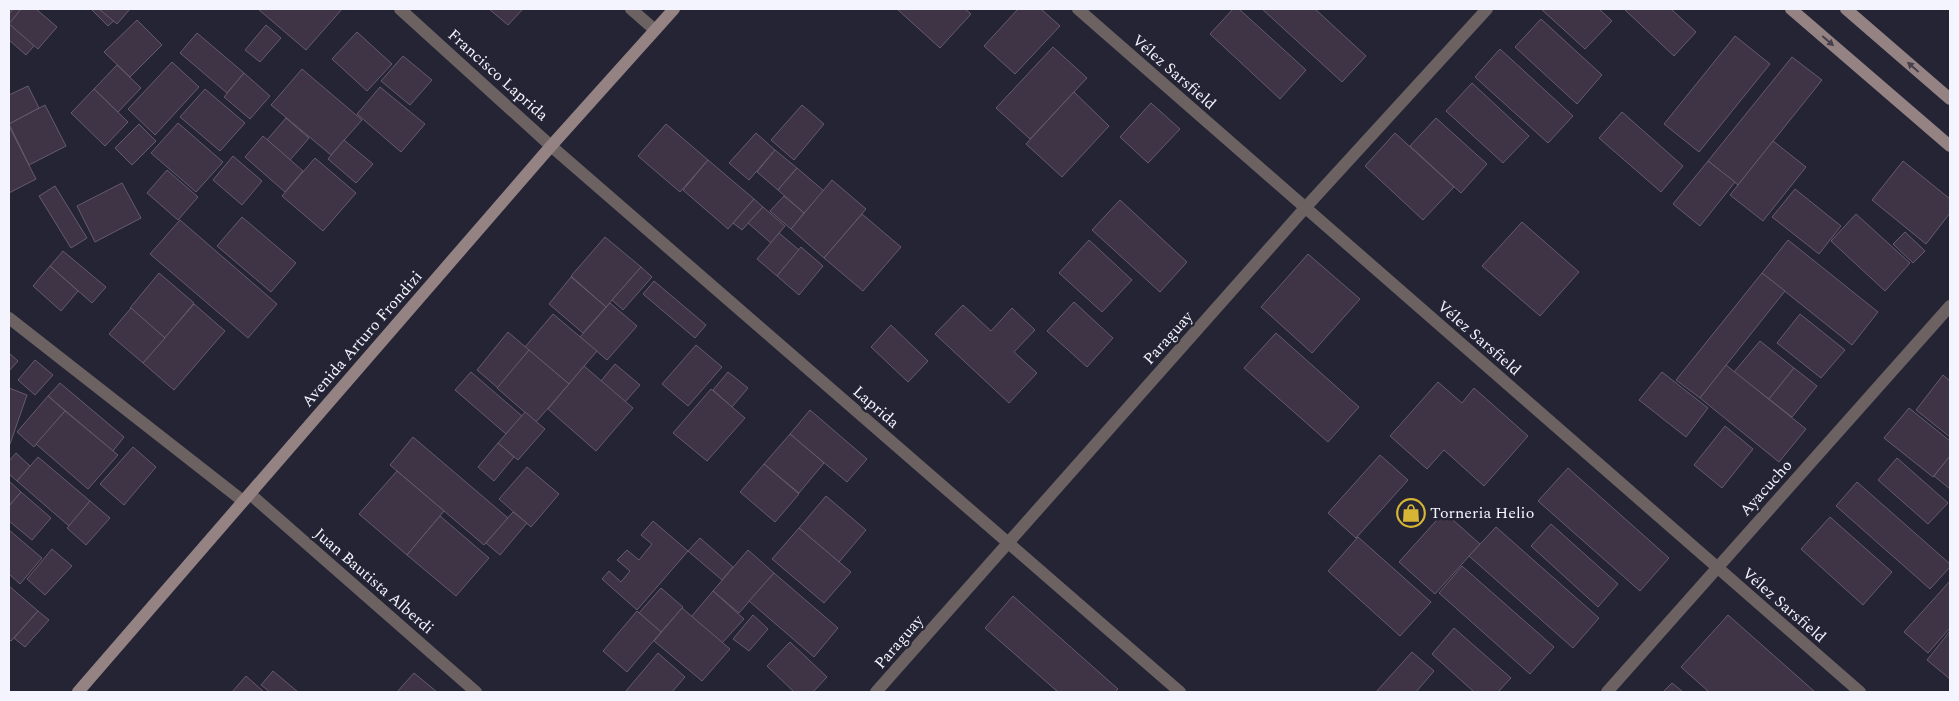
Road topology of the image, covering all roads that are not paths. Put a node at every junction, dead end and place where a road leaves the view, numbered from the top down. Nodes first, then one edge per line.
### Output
1 (400, 9) edge
2 (631, 9) edge
3 (674, 9) edge
4 (1078, 9) edge
5 (1487, 9) edge
6 (1792, 9) edge
7 (1846, 9) edge
8 (655, 30) junction
9 (1950, 99) edge
10 (551, 146) junction
11 (1950, 146) edge
12 (1305, 208) junction
13 (1950, 306) edge
14 (9, 318) edge
15 (246, 497) junction
16 (1007, 543) junction
17 (1717, 568) junction
18 (78, 692) edge
19 (476, 692) edge
20 (876, 692) edge
21 (1180, 692) edge
22 (1607, 692) edge
23 (1860, 692) edge

1 - 10 street, Francisco Laprida
2 - 8 street
3 - 8 main road, Avenida Arturo Frondizi
4 - 12 street, Vélez Sarsfield
5 - 12 street, Paraguay
6 -> 11 main road
9 -> 7 main road
8 - 10 main road, Avenida Arturo Frondizi
10 - 15 main road, Avenida Arturo Frondizi
10 - 16 street, Laprida
12 - 16 street, Paraguay
12 - 17 street, Vélez Sarsfield
13 - 17 street, Ayacucho
14 - 15 street, Juan Bautista Alberdi
15 - 18 main road, Avenida Arturo Frondizi
15 - 19 street, Juan Bautista Alberdi
16 - 20 street, Paraguay
16 - 21 street, Laprida
17 - 22 street, Ayacucho
17 - 23 street, Vélez Sarsfield

